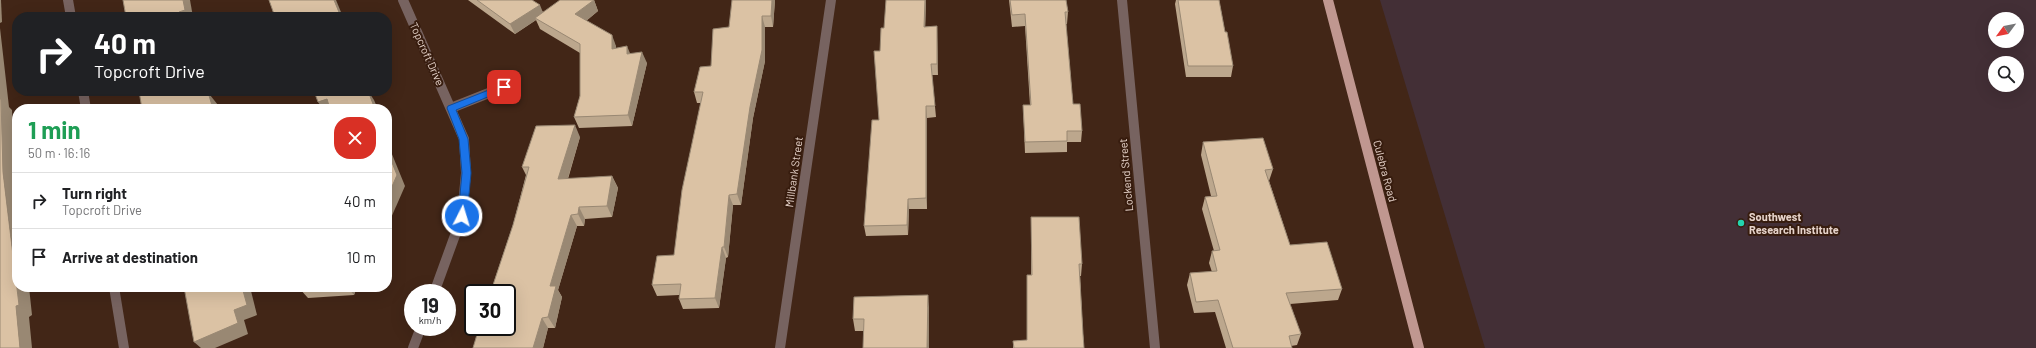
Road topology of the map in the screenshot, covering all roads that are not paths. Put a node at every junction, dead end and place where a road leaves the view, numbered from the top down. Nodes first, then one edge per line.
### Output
1 (68, 0) edge
2 (403, 0) edge
3 (831, 0) edge
4 (1122, 0) edge
5 (1328, 0) edge
6 (70, 12) edge
7 (504, 87) dead end
8 (451, 108) junction
9 (437, 284) edge
10 (115, 292) edge
11 (418, 336) edge
12 (124, 348) edge
13 (413, 348) edge
14 (780, 348) edge
15 (1155, 348) edge
16 (1419, 348) edge

1 - 6 street
2 - 8 street, Topcroft Drive
3 - 14 street, Millbank Street
4 - 15 street, Lockend Street
5 - 16 main road, Culebra Road
7 - 8 street
8 - 9 street, Topcroft Drive
10 - 12 street
11 - 13 street

